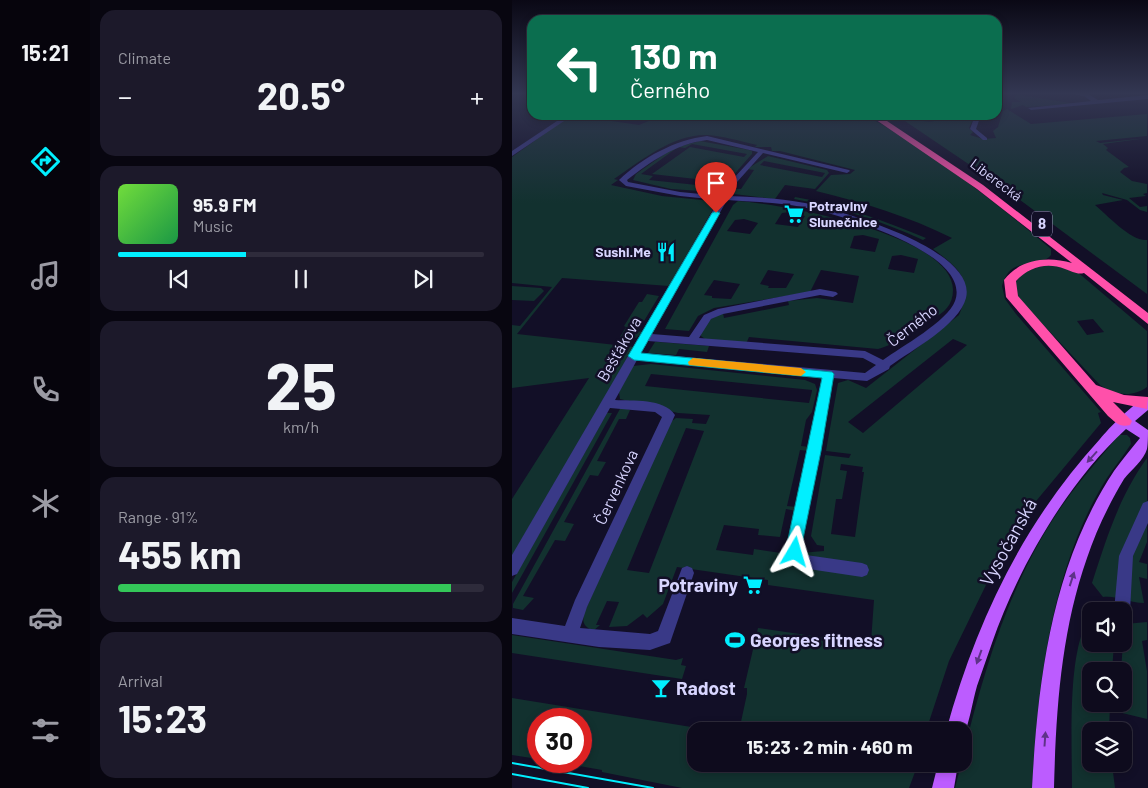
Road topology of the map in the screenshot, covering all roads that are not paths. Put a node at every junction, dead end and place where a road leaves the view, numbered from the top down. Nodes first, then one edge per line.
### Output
1 (548, 130) edge
2 (897, 130) edge
3 (908, 130) edge
4 (974, 130) edge
5 (985, 139) dead end
6 (762, 151) junction
7 (512, 154) edge
8 (848, 171) dead end
9 (725, 196) junction
10 (1008, 208) junction
11 (1047, 262) junction
12 (1115, 293) junction
13 (833, 294) dead end
14 (1148, 308) edge
15 (1148, 320) edge
16 (645, 337) junction
17 (692, 341) junction
18 (634, 356) junction
19 (885, 366) junction
20 (828, 374) junction
21 (1090, 388) junction
22 (607, 403) junction
23 (1147, 403) edge
24 (1124, 421) junction
25 (1148, 437) edge
26 (1148, 507) edge
27 (512, 569) edge
28 (862, 570) dead end
29 (687, 572) dead end
30 (1123, 602) edge
31 (512, 626) edge
32 (570, 634) junction
33 (959, 722) edge
34 (946, 772) edge
35 (943, 788) edge
36 (1043, 788) edge

1 - 7 street
2 - 10 highway, Liberecká / 8
3 - 14 highway, Liberecká / 8
4 - 5 street
6 - 8 street
6 - 9 street, Bešťákova
6 - 9 street, Černého
9 - 16 street, Bešťákova
9 - 19 street, Černého
10 - 11 highway
10 - 12 highway, Liberecká / 8
11 - 12 highway
11 - 21 highway
12 - 15 highway, Liberecká / 8
13 - 17 street
16 - 17 street
16 - 18 street, Bešťákova
17 - 19 street
18 - 20 street, Černého
18 - 22 street, Bešťákova
19 - 20 street, Černého
20 - 28 street
21 - 23 highway
21 - 24 highway
22 - 27 street, Bešťákova
22 - 32 street, Červenkova
23 - 24 main road, Vysočanská
24 - 25 main road
24 -> 33 main road, Vysočanská
36 -> 25 main road
26 - 30 street
29 - 32 street
31 - 32 street
34 - 35 main road

